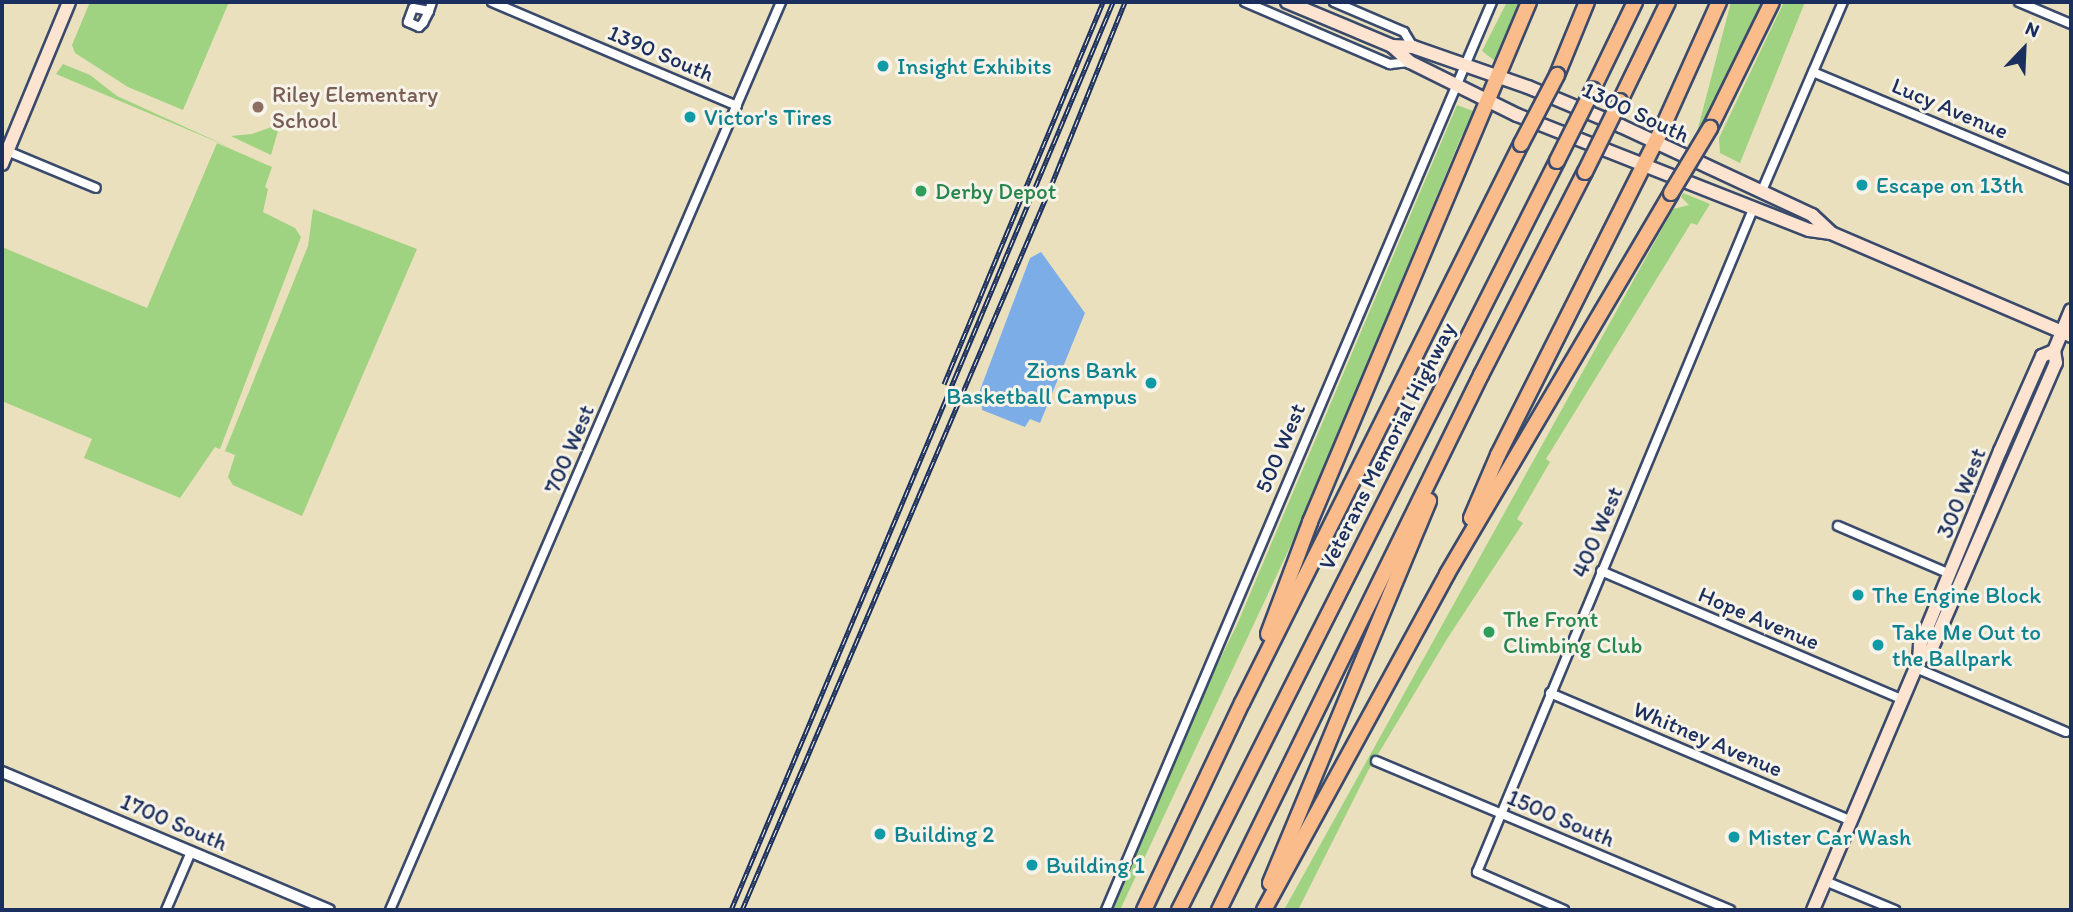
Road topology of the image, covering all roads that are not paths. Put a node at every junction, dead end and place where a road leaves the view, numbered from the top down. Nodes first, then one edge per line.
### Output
1 (69, 2) edge
2 (492, 2) edge
3 (781, 2) edge
4 (1245, 2) edge
5 (1287, 2) edge
6 (1334, 2) edge
7 (1492, 2) edge
8 (1529, 2) edge
9 (1587, 2) edge
10 (1635, 2) edge
11 (1668, 2) edge
12 (1719, 2) edge
13 (1772, 2) edge
14 (1843, 2) edge
15 (2019, 2) edge
16 (2071, 24) edge
17 (1392, 46) junction
18 (1413, 47) junction
19 (1410, 62) junction
20 (1464, 65) junction
21 (1813, 72) junction
22 (1500, 78) junction
23 (1456, 86) junction
24 (1490, 102) junction
25 (737, 106) junction
26 (1655, 143) junction
27 (4, 157) edge
28 (1643, 166) junction
29 (2071, 180) edge
30 (96, 188) dead end
31 (1761, 193) junction
32 (1754, 207) junction
33 (1821, 223) junction
34 (1831, 233) junction
35 (2071, 310) edge
36 (2066, 334) edge
37 (2054, 351) junction
38 (1481, 375) junction
39 (1838, 526) dead end
40 (1601, 571) junction
41 (1447, 575) junction
42 (1950, 575) junction
43 (1918, 664) junction
44 (1550, 693) junction
45 (1903, 700) junction
46 (1242, 703) junction
47 (2066, 732) dead end
48 (1376, 761) dead end
49 (2, 772) edge
50 (1500, 813) junction
51 (1851, 821) junction
52 (191, 852) junction
53 (1825, 881) junction
54 (166, 910) edge
55 (329, 910) edge
56 (390, 910) edge
57 (1106, 910) edge
58 (1144, 910) edge
59 (1179, 910) edge
60 (1219, 910) edge
61 (1259, 910) edge
62 (1264, 910) edge
63 (1564, 910) edge
64 (1730, 910) edge
65 (1813, 910) edge
66 (1895, 910) edge

1 - 27 main road
2 - 25 street, 1390 South
3 - 25 street, 700 West
4 - 19 street, 1300 South
5 - 17 main road, 1300 South
6 - 18 street, 1300 South
7 - 20 street, 500 West
8 - 22 highway
9 - 46 highway, bridge
10 - 59 highway, Veterans Memorial Highway, bridge
11 - 38 highway, bridge
12 - 26 highway
13 - 41 highway, bridge
14 - 21 street
15 - 16 street
17 - 18 main road, 1300 South
17 - 19 main road, 1300 South
18 - 20 main road, 1300 South
19 - 23 main road, 1300 South
20 - 22 main road, 1300 South
20 - 23 street, 500 West
21 - 29 street, Lucy Avenue
21 - 31 street
22 - 24 highway
22 - 26 main road, 1300 South
23 - 24 main road, 1300 South
23 - 57 street, 500 West
24 - 28 main road, 1300 South
24 - 46 highway
25 - 56 street, 700 West
26 - 28 highway
26 - 31 main road, 1300 South
27 - 30 street
28 - 32 main road, 1300 South
28 - 41 highway
31 - 33 main road, 1300 South
32 - 33 main road
32 - 34 main road, 1300 South
32 - 40 street, 400 West
33 - 34 main road, 1300 South
34 - 36 main road, 1300 South
35 - 36 main road, 300 West
36 - 37 main road, 300 West
37 - 42 main road, 300 West
37 - 43 main road, 300 West
38 - 60 highway
38 - 61 highway
39 - 42 street
40 - 44 street, 400 West
40 - 45 street, Hope Avenue
41 - 62 highway
42 - 43 main road, 300 West
43 - 45 main road, 300 West
43 - 47 street
44 - 50 street, 400 West
44 - 51 street, Whitney Avenue
45 - 51 main road, 300 West
46 - 58 highway
48 - 50 street, 1500 South
49 - 52 street, 1700 South
50 - 63 street, 400 West
50 - 64 street, 1500 South
51 - 53 main road, 300 West
52 - 54 street
52 - 55 street, 1700 South
53 - 65 main road, 300 West
53 - 66 street

